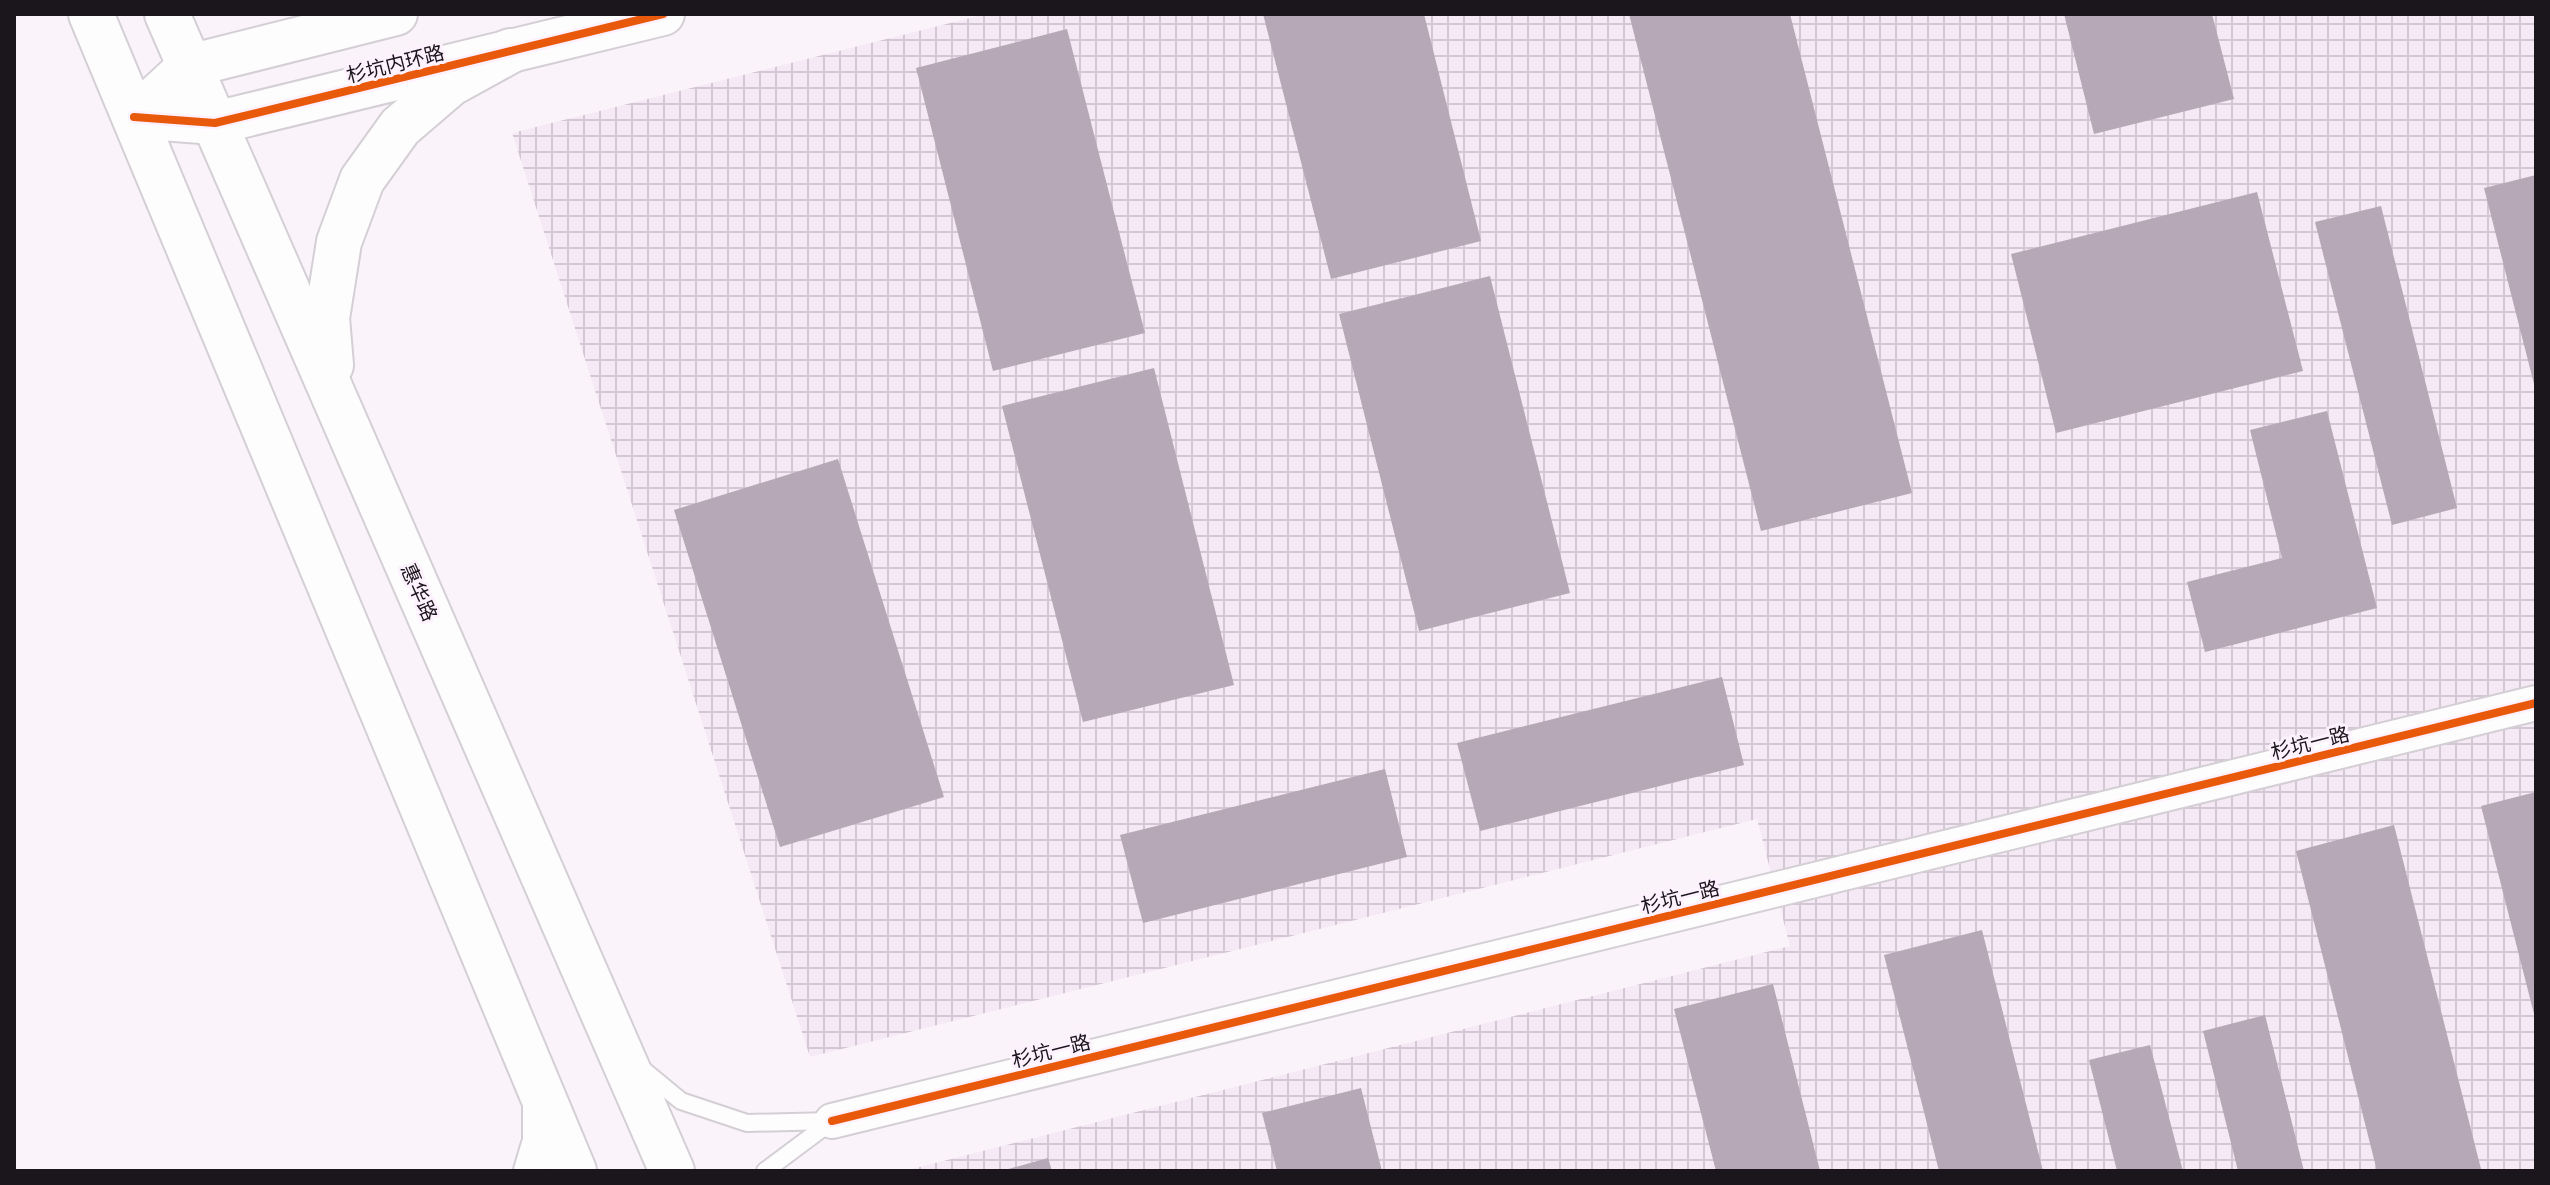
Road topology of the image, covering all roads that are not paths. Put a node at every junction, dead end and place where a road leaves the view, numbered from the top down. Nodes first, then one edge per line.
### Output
1 (91, 14) edge
2 (167, 14) edge
3 (396, 14) edge
4 (663, 14) edge
5 (510, 51) junction
6 (189, 66) junction
7 (134, 117) junction
8 (215, 123) junction
9 (334, 396) junction
10 (2536, 703) edge
11 (619, 1049) junction
12 (541, 1094) junction
13 (832, 1121) junction
14 (531, 1171) edge
15 (574, 1171) edge
16 (672, 1171) edge
17 (765, 1171) edge

1 - 7 main road
2 - 6 main road, 惠华路
3 - 6 street
4 - 5 street, 杉坑内环路
5 - 8 street, 杉坑内环路
5 - 9 main road
6 - 7 street
6 - 8 main road, 惠华路
7 - 8 street, 杉坑内环路
7 - 12 main road
8 - 9 main road, 惠华路
9 - 11 main road, 惠华路
10 - 13 street, 杉坑一路
11 - 13 lane
11 - 16 main road, 惠华路
12 - 14 street
12 - 15 main road
13 - 17 lane

